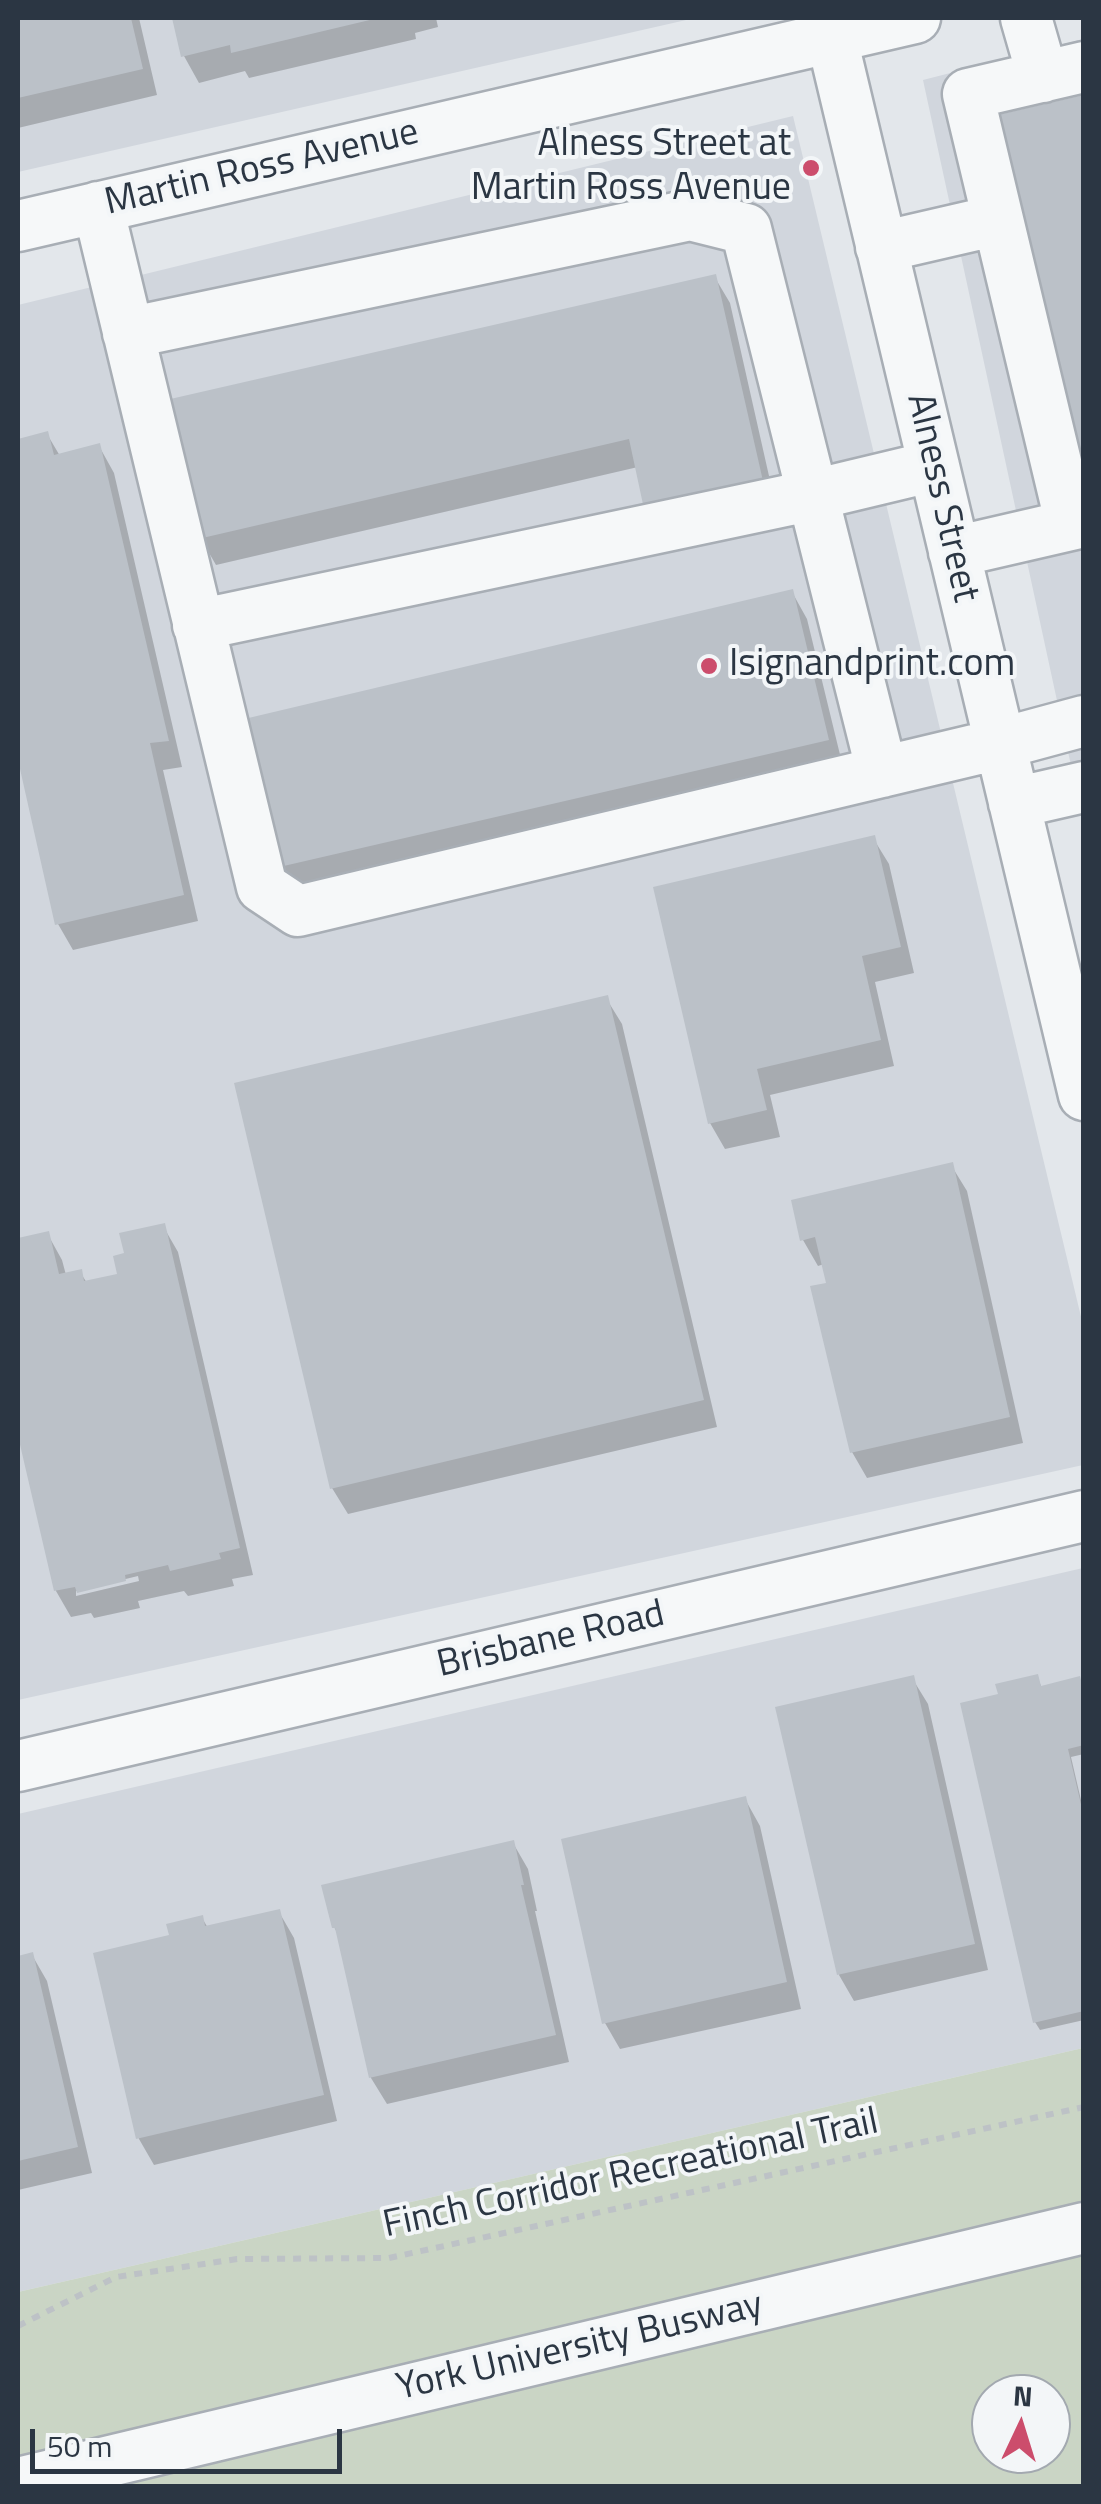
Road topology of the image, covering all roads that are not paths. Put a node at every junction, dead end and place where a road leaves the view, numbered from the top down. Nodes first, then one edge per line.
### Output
1 (915, 18) edge
2 (1026, 18) edge
3 (829, 26) edge
4 (1063, 72) edge
5 (98, 208) junction
6 (998, 220) junction
7 (18, 226) edge
8 (882, 247) junction
9 (128, 333) junction
10 (934, 466) junction
11 (812, 496) junction
12 (1077, 523) edge
13 (954, 552) junction
14 (198, 625) junction
15 (1084, 721) edge
16 (1000, 744) junction
17 (882, 772) junction
18 (1084, 788) edge
19 (1014, 802) junction
20 (1084, 1096) edge
21 (1084, 1516) edge
22 (18, 1766) edge
23 (1084, 2228) edge
24 (18, 2483) edge

1 - 3 street, Martin Ross Avenue
2 - 4 street
3 - 5 street, Martin Ross Avenue
3 - 8 street, Alness Street
4 - 6 street
5 - 7 street, Martin Ross Avenue
5 - 9 street
6 - 8 street
6 - 12 street
8 - 10 street, Alness Street
9 - 11 street
9 - 14 street
10 - 11 street
10 - 13 street, Alness Street
11 - 14 street
11 - 17 street
12 - 13 street
13 - 16 street, Alness Street
14 - 17 street
15 - 16 street
16 - 17 street
16 - 19 street, Alness Street
18 - 19 street
19 - 20 street, Alness Street
21 - 22 street, Brisbane Road
23 - 24 street, York University Busway

